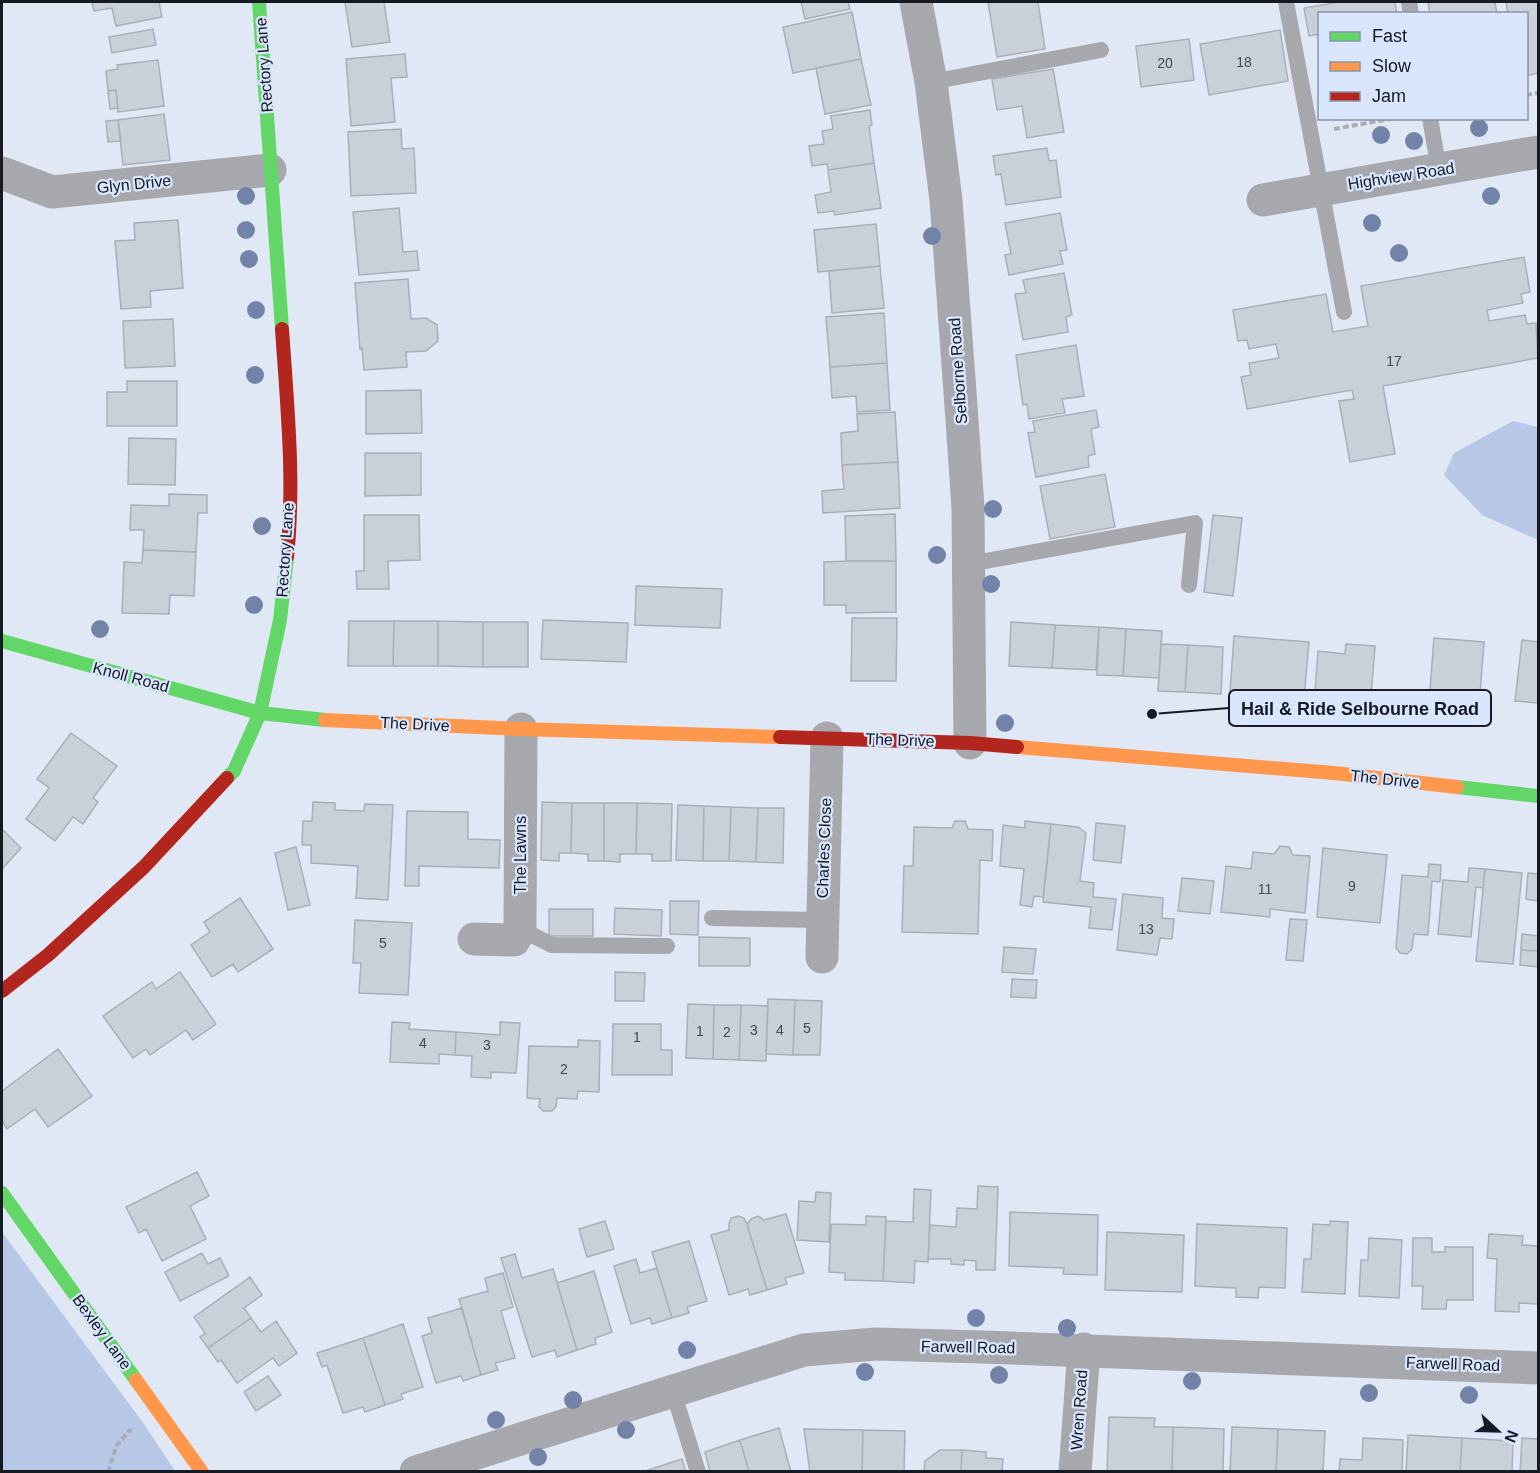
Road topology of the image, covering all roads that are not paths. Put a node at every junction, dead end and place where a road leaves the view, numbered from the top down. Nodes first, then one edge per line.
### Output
1 (259, 2) edge
2 (916, 2) edge
3 (1286, 2) edge
4 (1101, 50) dead end
5 (931, 82) junction
6 (1430, 120) edge
7 (1539, 152) edge
8 (270, 170) junction
9 (1439, 170) junction
10 (2, 173) edge
11 (1322, 189) junction
12 (1263, 200) dead end
13 (1344, 312) dead end
14 (969, 564) junction
15 (1189, 585) dead end
16 (2, 640) edge
17 (260, 713) junction
18 (521, 729) junction
19 (827, 738) junction
20 (970, 743) junction
21 (1539, 796) edge
22 (712, 918) dead end
23 (822, 920) junction
24 (520, 928) junction
25 (474, 939) dead end
26 (667, 946) dead end
27 (822, 957) dead end
28 (2, 991) edge
29 (2, 1193) edge
30 (1084, 1349) junction
31 (1539, 1368) edge
32 (673, 1391) junction
33 (201, 1472) edge
34 (416, 1472) edge
35 (698, 1472) edge
36 (1075, 1472) edge

1 - 8 street, Rectory Lane
2 - 5 street, Selborne Road
3 - 11 lane
4 - 5 lane
5 - 14 street, Selborne Road
6 - 9 lane
7 - 9 street, Highview Road
8 - 10 street, Glyn Drive
8 - 17 street, Rectory Lane
9 - 11 street, Highview Road
11 - 12 street, Highview Road
11 - 13 lane
14 - 15 lane
14 - 20 street, Selborne Road
16 - 17 street, Knoll Road
17 - 18 street, The Drive
17 - 28 street, Rectory Lane
18 - 19 street, The Drive
18 - 24 street, The Lawns
19 - 20 street, The Drive
19 - 23 street, Charles Close
20 - 21 street, The Drive
22 - 23 lane
23 - 27 street, Charles Close
24 - 25 street
24 - 26 lane
29 - 33 street, Bexley Lane
30 - 31 street, Farwell Road
30 - 32 street, Farwell Road
30 - 36 street, Wren Road
32 - 34 street, Farwell Road
32 - 35 lane

